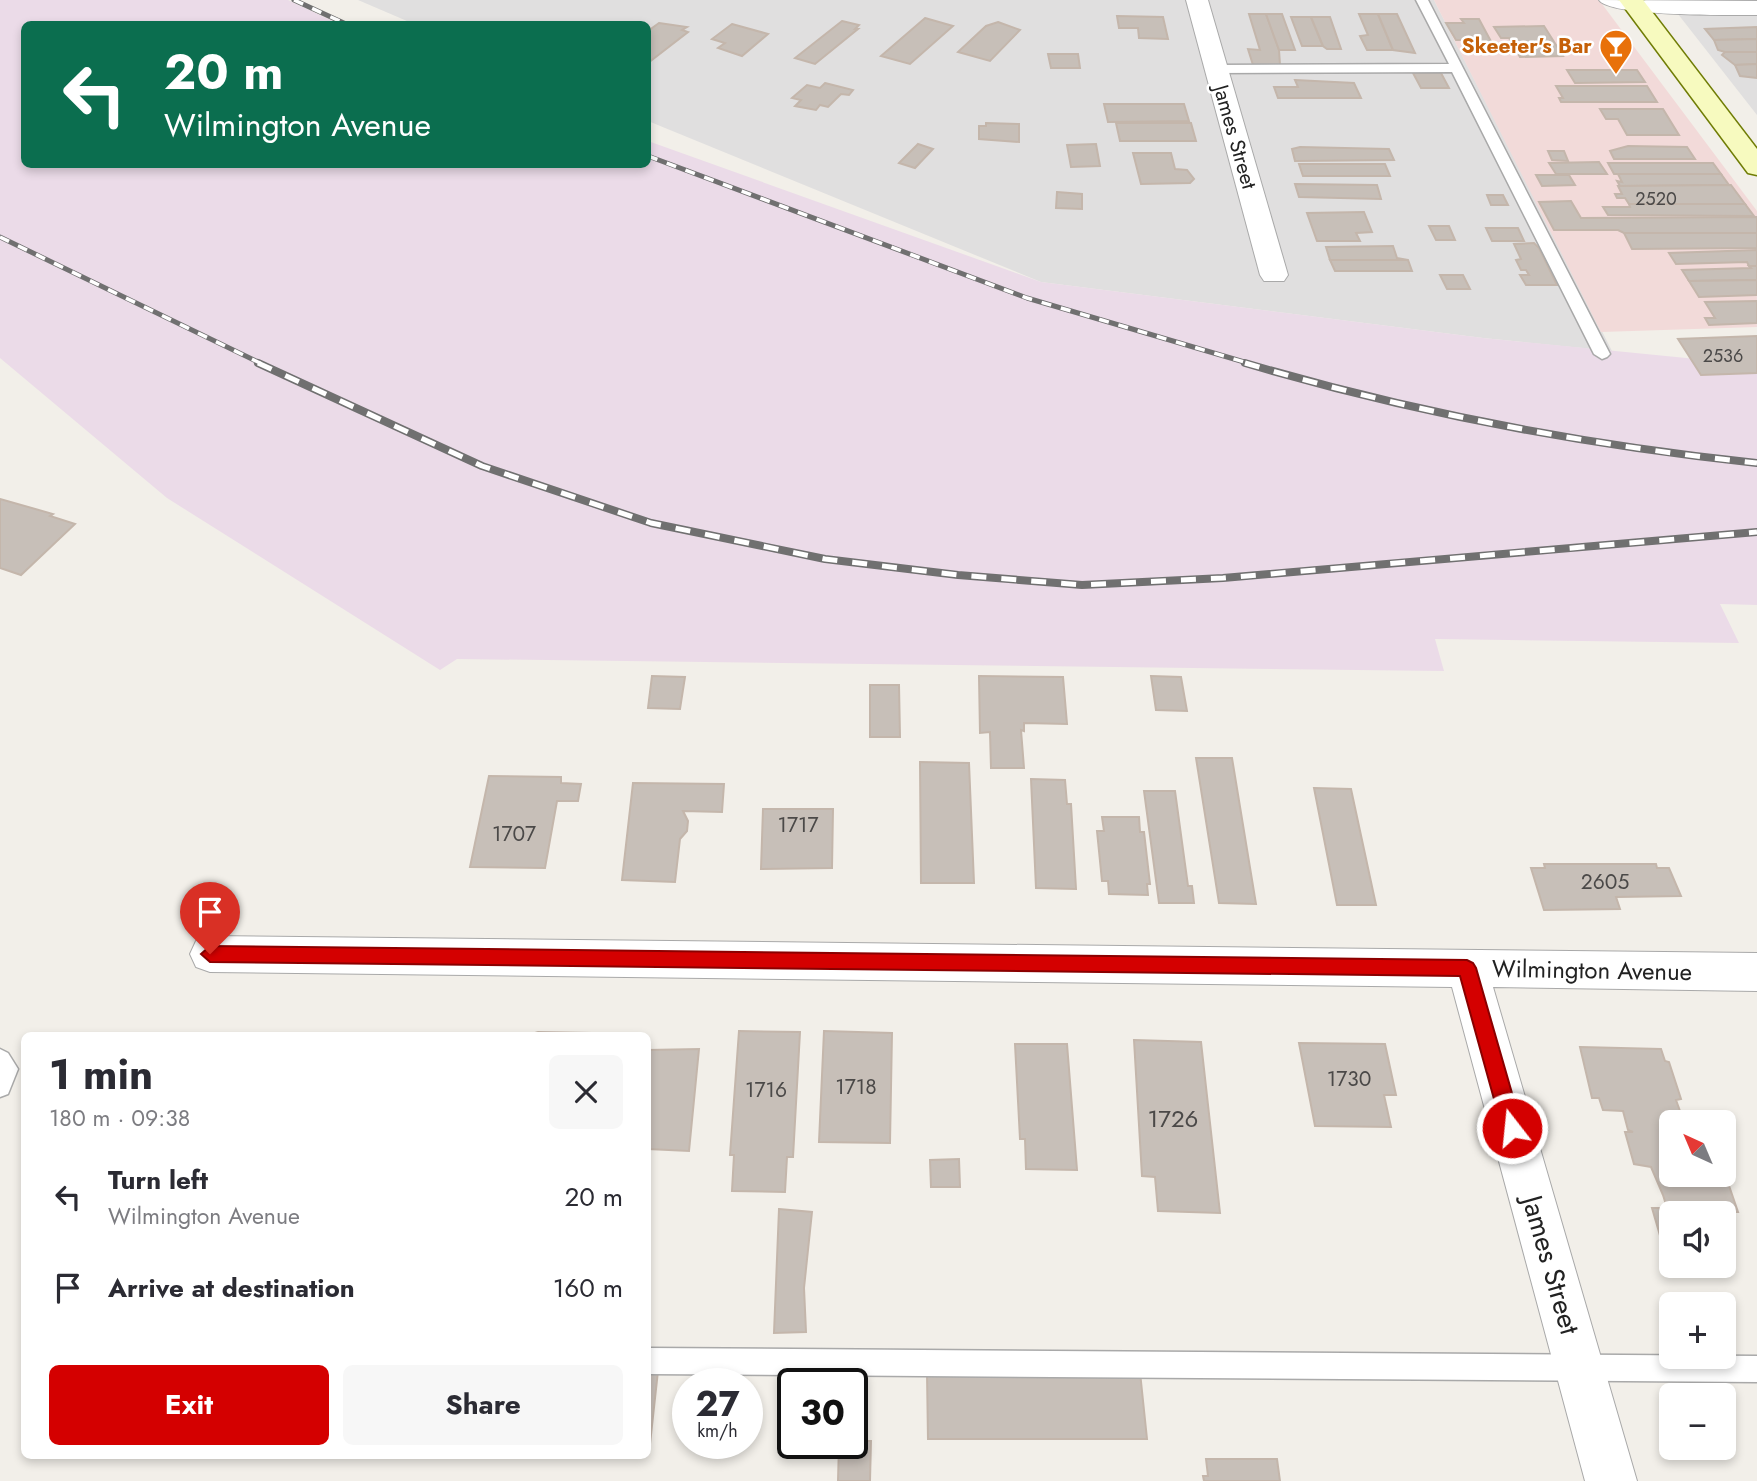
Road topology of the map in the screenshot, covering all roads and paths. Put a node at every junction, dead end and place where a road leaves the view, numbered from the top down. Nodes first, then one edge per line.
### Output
1 (1197, 0) edge
2 (1422, 0) edge
3 (1610, 0) edge
4 (1633, 2) edge
5 (1757, 8) edge
6 (1457, 68) junction
7 (1216, 69) junction
8 (1757, 167) edge
9 (1274, 275) dead end
10 (1602, 354) dead end
11 (210, 954) dead end
12 (1467, 968) junction
13 (1757, 972) edge
14 (0, 1060) edge
15 (0, 1087) edge
16 (651, 1361) edge
17 (1580, 1368) junction
18 (1757, 1369) edge
19 (1611, 1481) edge

1 - 7 street, James Street
2 - 6 lane
3 - 4 street
4 - 5 street
4 - 8 main road
6 - 7 lane
6 - 10 lane
7 - 9 street, James Street
11 - 12 street, Wilmington Avenue
12 - 13 street, Wilmington Avenue
12 - 17 street, James Street
14 - 15 lane
16 - 17 lane
17 - 18 lane
17 - 19 street, James Street

